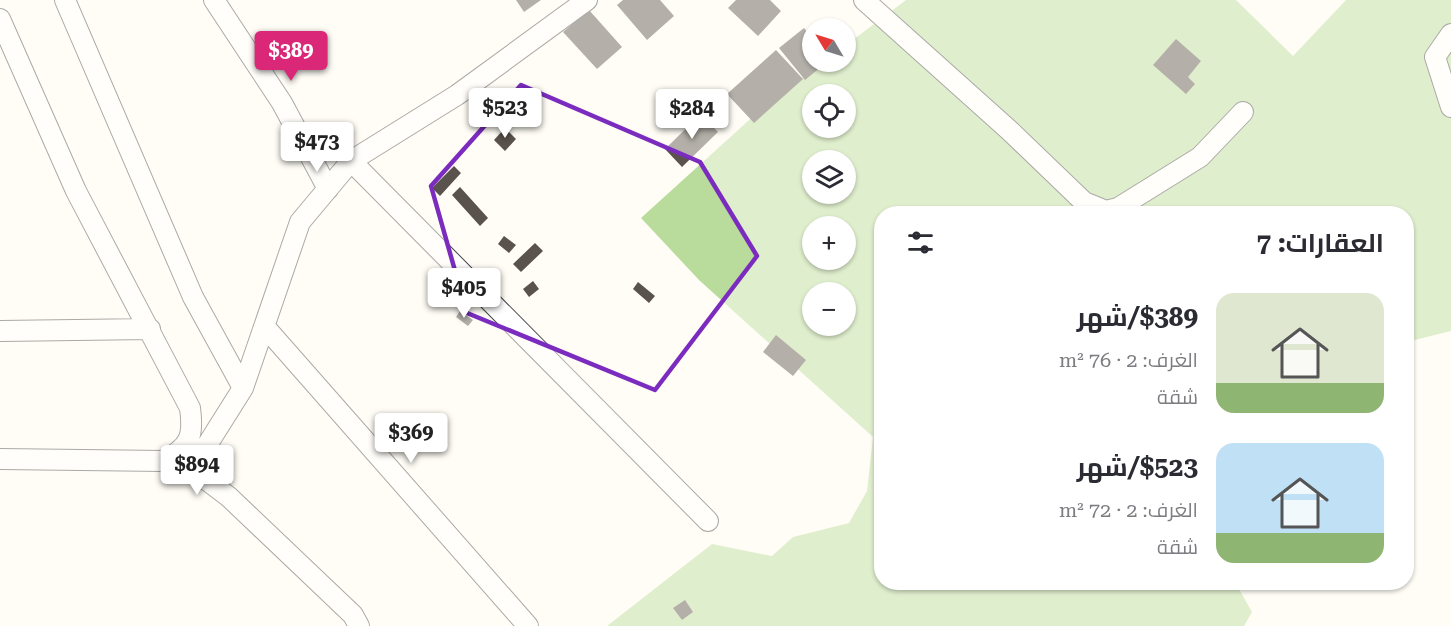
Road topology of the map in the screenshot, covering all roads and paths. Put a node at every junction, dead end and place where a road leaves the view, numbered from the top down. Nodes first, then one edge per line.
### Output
1 (65, 0) edge
2 (214, 0) edge
3 (587, 0) edge
4 (864, 0) edge
5 (0, 19) edge
6 (1451, 34) edge
7 (1451, 107) edge
8 (1243, 112) dead end
9 (351, 162) junction
10 (328, 189) junction
11 (1094, 206) edge
12 (1121, 206) edge
13 (265, 327) junction
14 (150, 329) junction
15 (0, 331) edge
16 (243, 388) junction
17 (0, 459) edge
18 (164, 461) junction
19 (192, 469) junction
20 (708, 521) dead end
21 (359, 626) edge
22 (528, 626) edge

1 - 16 street
2 - 10 street
3 - 9 street
4 - 11 street
5 - 14 street
6 - 7 street
8 - 12 street
9 - 10 street
9 - 20 street
10 - 13 street
13 - 16 street
13 - 22 street
14 - 15 street
14 - 18 street
16 - 19 street
17 - 18 street
18 - 19 street
19 - 21 street

